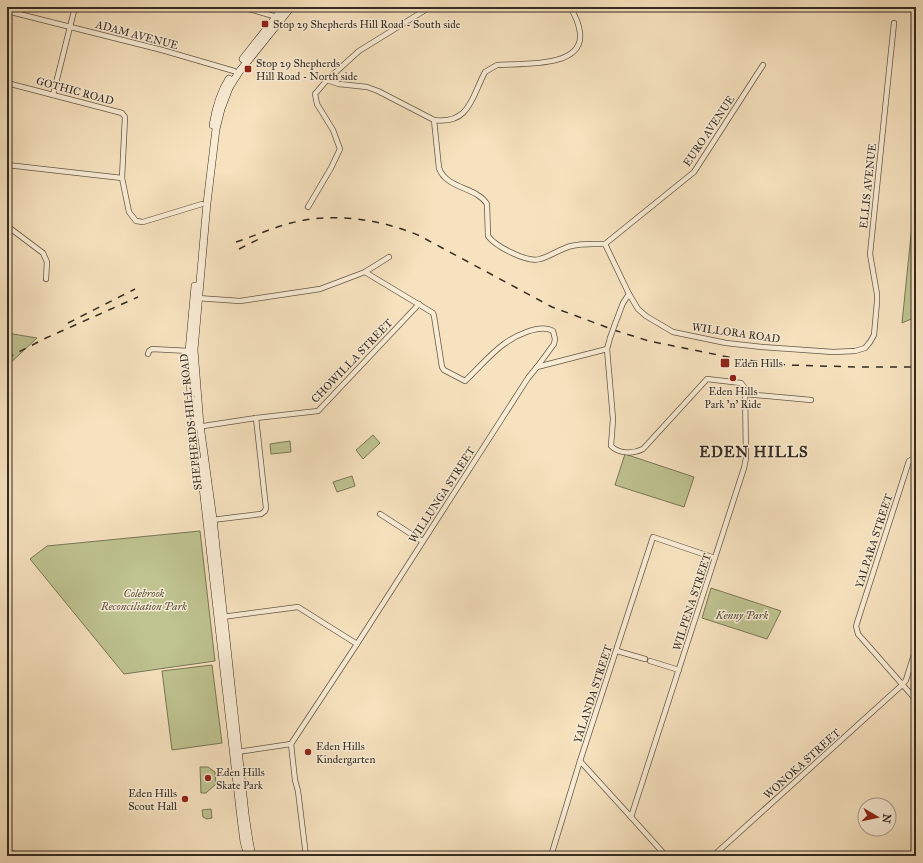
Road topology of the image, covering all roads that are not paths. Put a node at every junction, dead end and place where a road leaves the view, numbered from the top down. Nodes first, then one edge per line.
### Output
1 (75, 7) edge
2 (242, 7) edge
3 (284, 7) edge
4 (291, 7) edge
5 (430, 7) edge
6 (570, 7) edge
7 (7, 11) edge
8 (279, 18) junction
9 (894, 23) dead end
10 (70, 27) junction
11 (763, 65) dead end
12 (236, 72) junction
13 (326, 80) junction
14 (7, 83) edge
15 (53, 95) junction
16 (434, 120) junction
17 (7, 165) edge
18 (122, 178) junction
19 (202, 204) junction
20 (308, 207) dead end
21 (7, 226) edge
22 (605, 244) junction
23 (389, 257) dead end
24 (365, 272) junction
25 (46, 279) dead end
26 (629, 294) junction
27 (196, 298) junction
28 (419, 304) junction
29 (865, 348) joint
30 (607, 349) junction
31 (189, 351) junction
32 (148, 354) dead end
33 (537, 366) junction
34 (745, 394) junction
35 (811, 400) dead end
36 (256, 418) junction
37 (198, 427) junction
38 (916, 457) edge
39 (380, 514) dead end
40 (210, 520) junction
41 (422, 541) junction
42 (715, 558) junction
43 (220, 618) junction
44 (357, 644) junction
45 (916, 648) edge
46 (617, 651) junction
47 (679, 670) junction
48 (902, 685) junction
49 (916, 700) edge
50 (291, 744) junction
51 (236, 752) junction
52 (580, 761) junction
53 (631, 817) junction
54 (7, 853) edge
55 (34, 856) edge
56 (248, 856) edge
57 (252, 856) edge
58 (306, 856) edge
59 (551, 856) edge
60 (666, 856) edge
61 (713, 856) edge

1 - 10 street
2 - 8 street
3 - 8 main road, SHEPHERDS HILL ROAD
4 - 8 main road, SHEPHERDS HILL ROAD
5 - 13 street
6 - 16 street
7 - 10 street, ADAM AVENUE
8 - 12 main road, SHEPHERDS HILL ROAD
9 - 29 street, ELLIS AVENUE
10 - 12 street, ADAM AVENUE
10 - 15 street
11 - 22 street, EURO AVENUE
12 - 19 main road, SHEPHERDS HILL ROAD
12 - 27 main road, SHEPHERDS HILL ROAD
13 - 16 street
13 - 20 street
14 - 15 street, GOTHIC ROAD
15 - 18 street, GOTHIC ROAD
16 - 22 street
17 - 18 street
18 - 19 street
19 - 27 main road, SHEPHERDS HILL ROAD
21 - 25 street
22 - 26 street, WILLORA ROAD
23 - 24 street
24 - 27 street
24 - 28 street
26 - 29 street, WILLORA ROAD
26 - 30 street, bridge
27 - 31 main road, SHEPHERDS HILL ROAD
27 - 37 main road, SHEPHERDS HILL ROAD
28 - 33 street, WILLUNGA STREET
28 - 36 street, CHOWILLA STREET
30 - 33 street
30 - 34 street, WILPENA STREET
31 - 32 street
31 - 37 main road, SHEPHERDS HILL ROAD
33 - 41 street, WILLUNGA STREET
34 - 35 street
34 - 42 street, WILPENA STREET
36 - 37 street, CHOWILLA STREET
36 - 40 street
37 - 40 main road, SHEPHERDS HILL ROAD
38 - 48 street, YALPARA STREET
39 - 41 street
40 - 43 main road, SHEPHERDS HILL ROAD
41 - 44 street, WILLUNGA STREET
42 - 46 street, YALANDA STREET
42 - 47 street, WILPENA STREET
43 - 44 street
43 - 51 main road, SHEPHERDS HILL ROAD
44 - 50 street, WILLUNGA STREET
45 - 48 street
46 - 47 street
46 - 52 street, YALANDA STREET
47 - 53 street, WILPENA STREET
48 - 49 street
48 - 61 street, WONOKA STREET
50 - 51 street
50 - 58 street
51 - 56 main road, SHEPHERDS HILL ROAD
51 - 57 main road, SHEPHERDS HILL ROAD
52 - 53 street
52 - 59 street, YALANDA STREET
53 - 60 street
54 - 55 street

